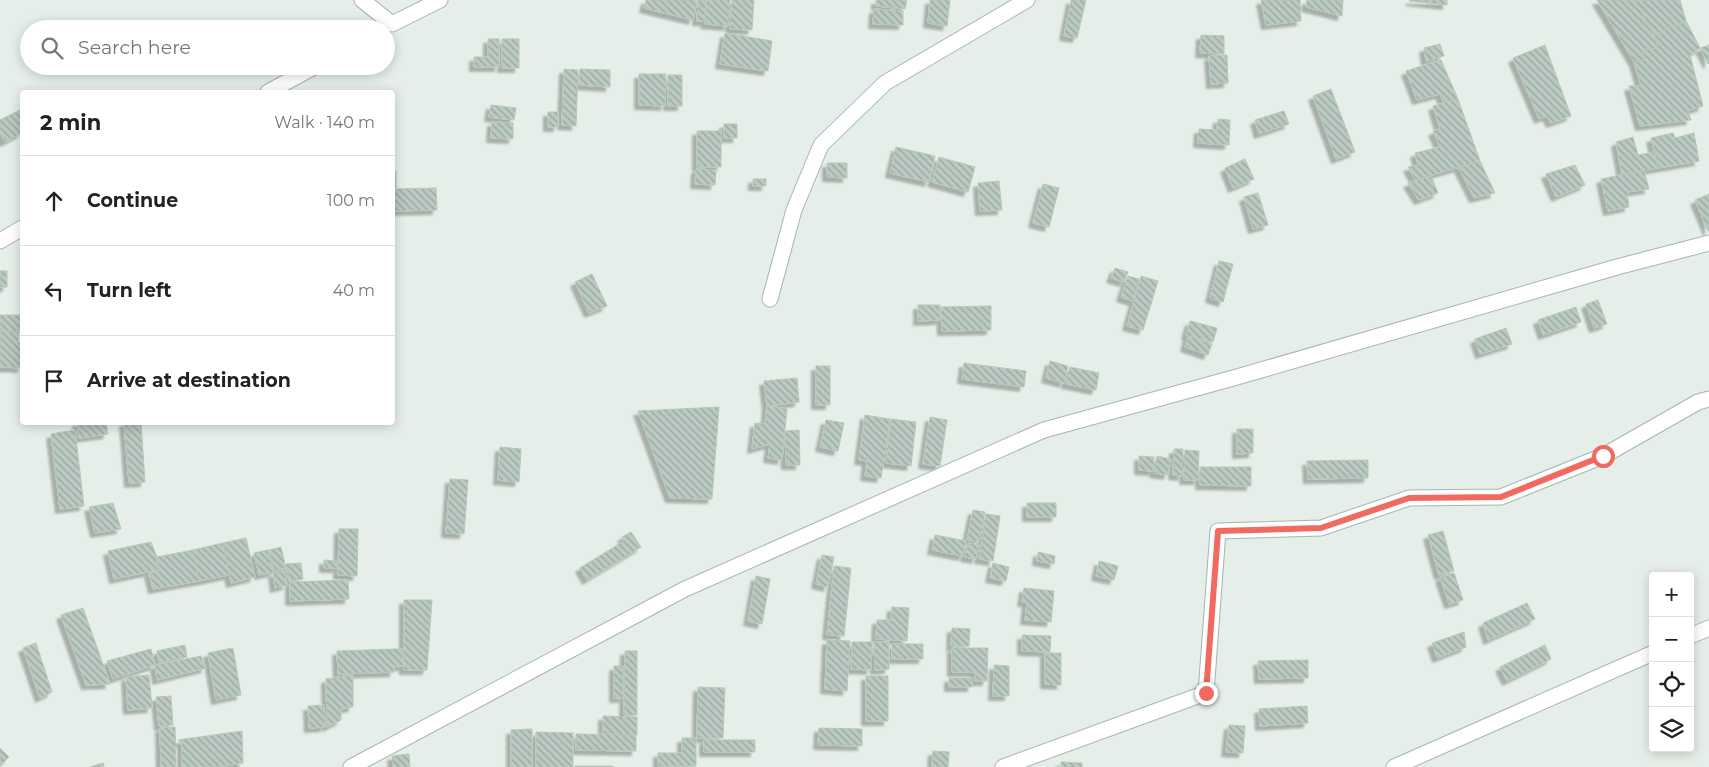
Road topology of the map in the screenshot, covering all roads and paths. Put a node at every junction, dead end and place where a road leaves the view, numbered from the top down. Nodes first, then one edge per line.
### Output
1 (362, 0) edge
2 (440, 0) edge
3 (1027, 0) edge
4 (382, 20) edge
5 (395, 22) edge
6 (299, 75) edge
7 (272, 90) edge
8 (20, 229) edge
9 (0, 241) edge
10 (1709, 244) edge
11 (770, 299) dead end
12 (1709, 399) edge
13 (1709, 628) edge
14 (1694, 634) edge
15 (1649, 655) edge
16 (351, 767) edge
17 (1003, 767) edge
18 (1394, 767) edge

1 - 4 street
2 - 5 street
3 - 11 street
6 - 7 street
8 - 9 street
10 - 16 street
12 - 17 street
13 - 14 street
15 - 18 street

